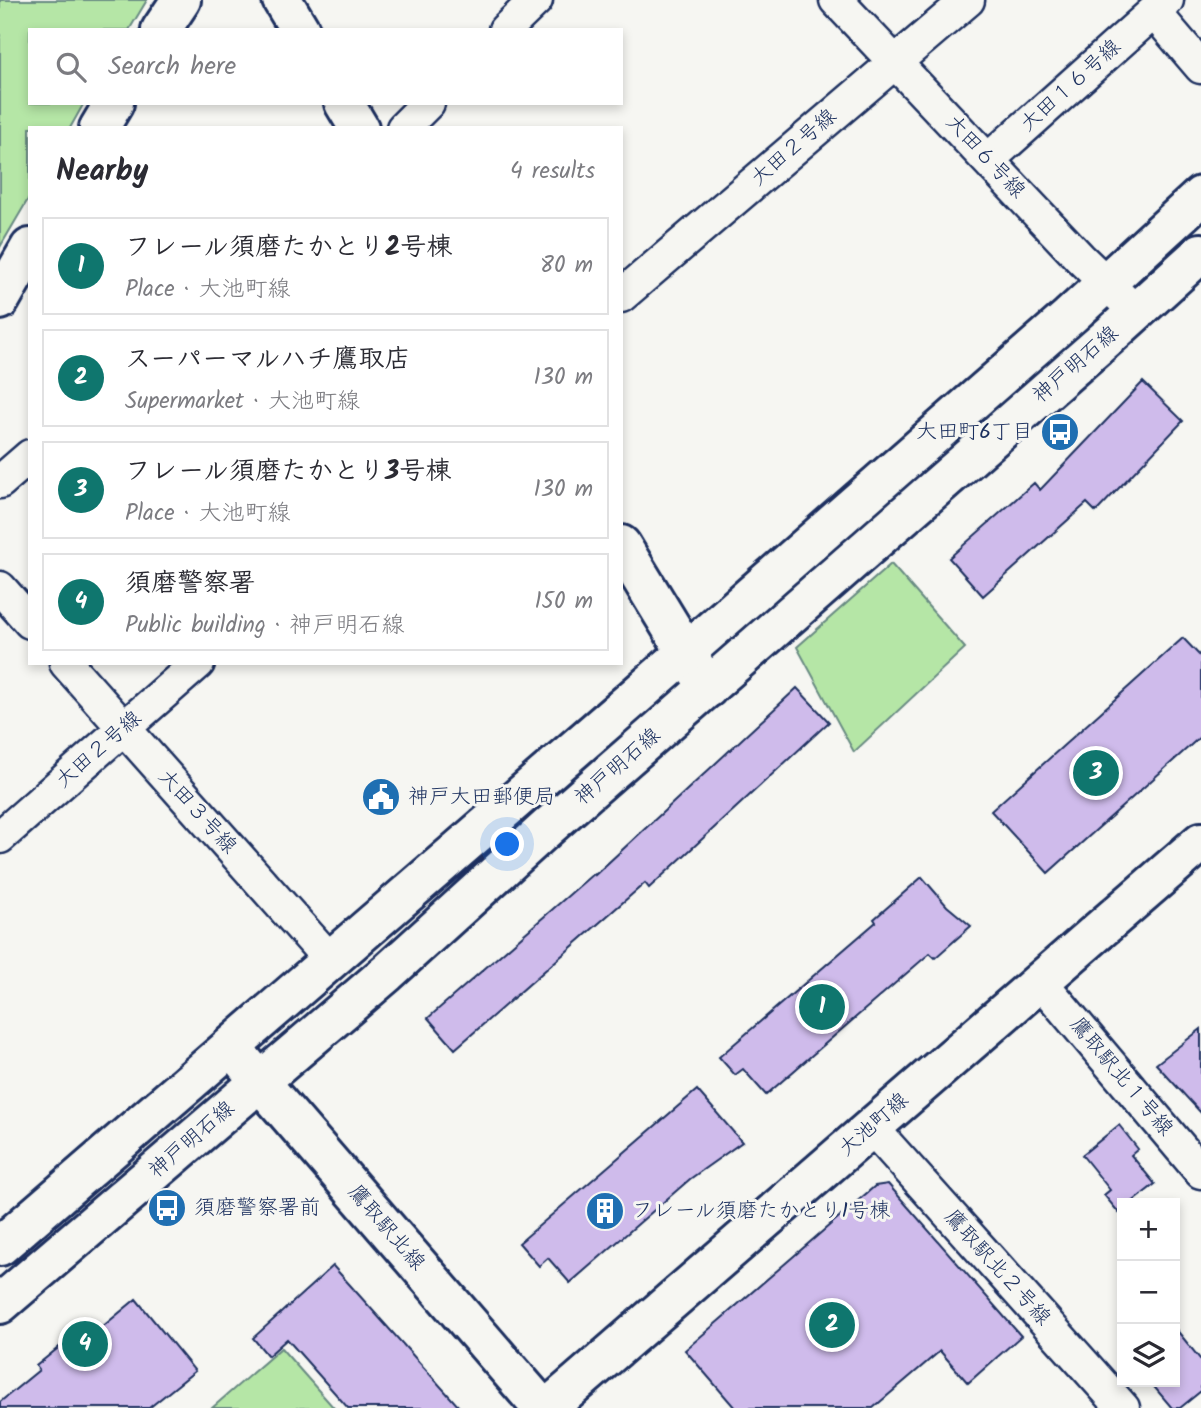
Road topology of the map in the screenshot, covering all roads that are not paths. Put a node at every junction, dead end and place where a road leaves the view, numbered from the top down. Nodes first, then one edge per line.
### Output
1 (180, 0) edge
2 (282, 0) edge
3 (536, 0) edge
4 (836, 0) edge
5 (968, 0) edge
6 (1160, 6) edge
7 (162, 28) edge
8 (299, 28) edge
9 (507, 28) edge
10 (896, 61) junction
11 (1201, 67) edge
12 (113, 105) edge
13 (345, 105) edge
14 (426, 105) edge
15 (100, 126) edge
16 (358, 126) edge
17 (405, 126) edge
18 (988, 160) junction
19 (1201, 196) edge
20 (28, 251) edge
21 (1201, 253) edge
22 (1106, 284) junction
23 (623, 294) edge
24 (0, 300) edge
25 (1136, 312) junction
26 (28, 458) edge
27 (0, 482) edge
28 (623, 548) edge
29 (0, 588) edge
30 (28, 620) edge
31 (686, 652) junction
32 (68, 665) edge
33 (196, 665) edge
34 (708, 688) junction
35 (123, 729) junction
36 (0, 836) edge
37 (1201, 842) edge
38 (330, 960) junction
39 (1041, 982) junction
40 (232, 1047) junction
41 (260, 1082) junction
42 (872, 1128) junction
43 (1201, 1171) edge
44 (0, 1246) edge
45 (0, 1304) edge
46 (542, 1408) edge
47 (548, 1408) edge
48 (1123, 1408) edge

1 - 7 main road
2 - 8 main road
3 - 9 street
4 - 10 street, 大田６号線
5 - 10 street, 大田２号線
6 - 11 street, 大田１６号線
6 - 18 street, 大田１６号線
10 - 18 street, 大田６号線
10 - 23 street, 大田２号線
12 - 15 main road
13 - 16 main road
14 - 17 street
18 - 22 street, 大田６号線
19 - 22 main road, 神戸明石線
20 - 24 main road
21 - 25 main road, 神戸明石線
22 - 25 street, 大田６号線
22 - 31 main road, 神戸明石線
25 - 34 main road, 神戸明石線
26 - 27 street
28 - 31 main road
29 - 30 street
31 - 34 main road
31 - 38 main road, 神戸明石線
32 - 35 street, 大田３号線
33 - 35 street, 大田２号線
34 - 41 main road, 神戸明石線
35 - 36 street, 大田２号線
35 - 38 street, 大田３号線
37 - 39 main road, 大池町線
38 - 40 main road, 神戸明石線
39 - 42 main road, 大池町線
39 - 43 street, 鷹取駅北１号線
40 - 41 main road, 鷹取駅北線
40 - 44 main road, 神戸明石線
41 - 45 main road, 神戸明石線
41 - 46 main road, 鷹取駅北線
42 - 47 main road, 大池町線
42 - 48 street, 鷹取駅北２号線

